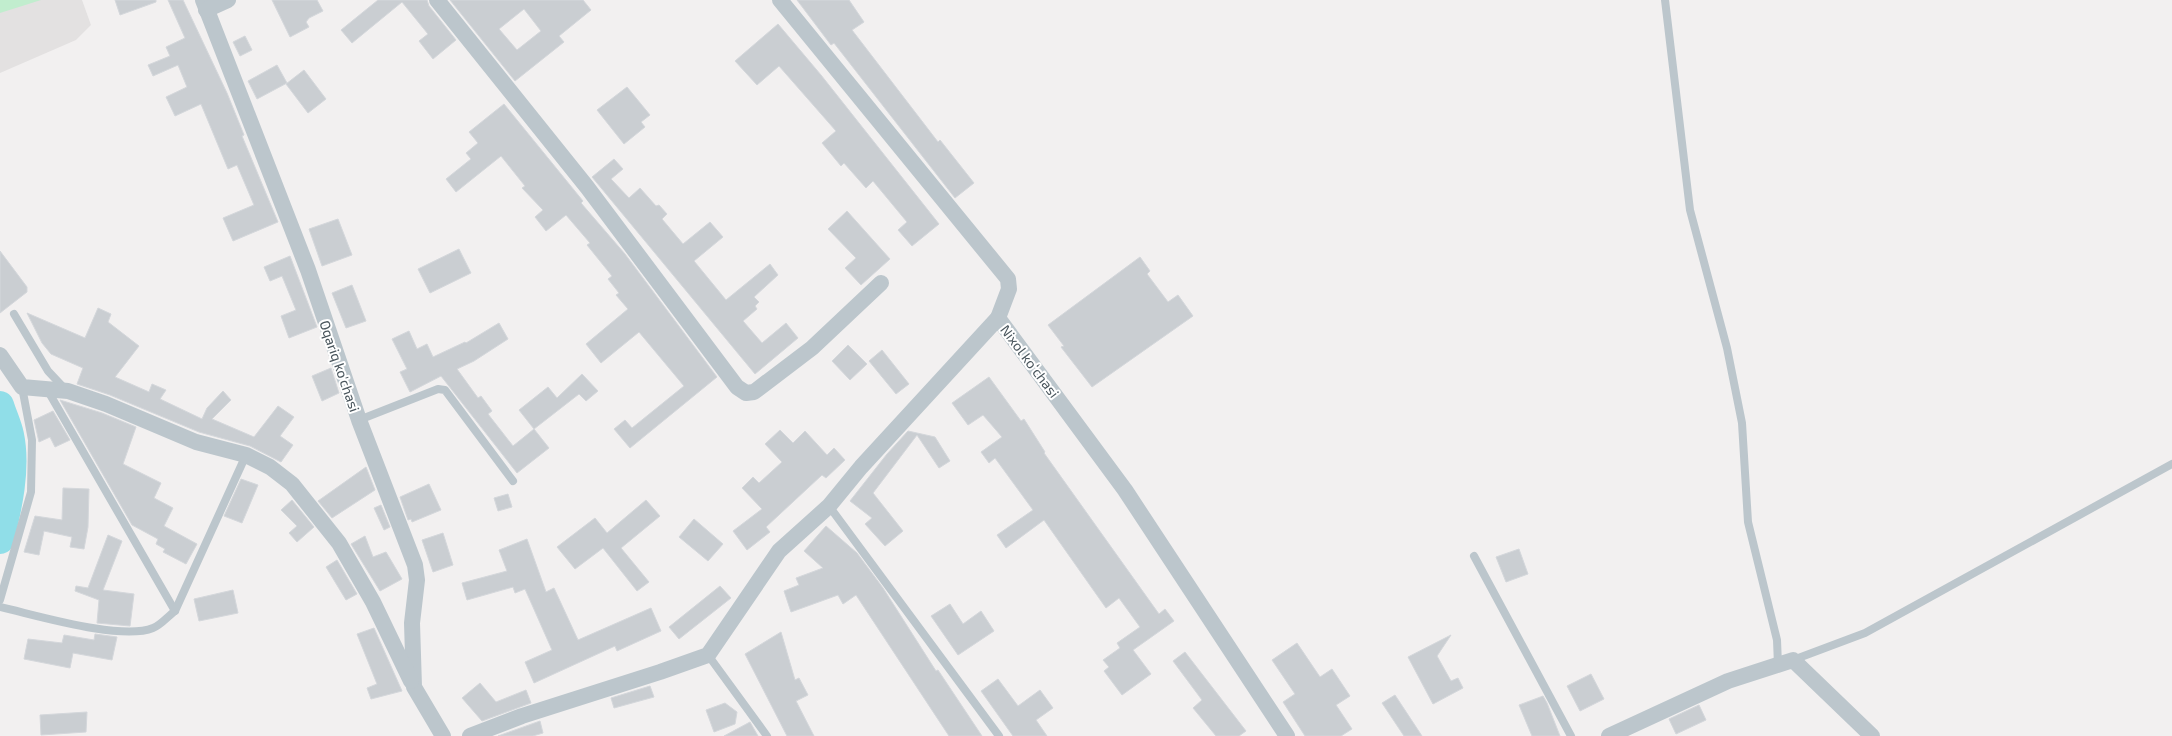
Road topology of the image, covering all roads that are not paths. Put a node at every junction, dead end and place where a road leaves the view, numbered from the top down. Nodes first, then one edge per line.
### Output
1 (228, 0) edge
2 (437, 0) edge
3 (780, 0) edge
4 (1665, 0) edge
5 (204, 5) edge
6 (881, 283) dead end
7 (14, 314) dead end
8 (998, 318) junction
9 (0, 355) edge
10 (22, 387) junction
11 (48, 391) junction
12 (68, 391) junction
13 (359, 420) junction
14 (246, 456) junction
15 (2172, 464) edge
16 (513, 481) dead end
17 (829, 506) junction
18 (1474, 556) dead end
19 (0, 600) edge
20 (0, 607) edge
21 (174, 611) junction
22 (708, 655) junction
23 (1785, 662) junction
24 (414, 687) junction
25 (442, 736) edge
26 (470, 736) edge
27 (766, 736) edge
28 (999, 736) edge
29 (1287, 736) edge
30 (1571, 736) edge
31 (1609, 736) edge
32 (1872, 736) edge

1 - 5 street
2 - 6 street
3 - 8 street, Nixol koʻchasi
4 - 23 lane
5 - 13 street, Oqariq ko'chasi
7 - 12 lane
8 - 17 street
8 - 29 street, Nixol koʻchasi
9 - 10 street
10 - 11 street
10 - 19 lane
11 - 12 street
11 - 21 lane
12 - 14 street
13 - 16 lane
13 - 24 street, Oqariq ko'chasi
14 - 21 lane
14 - 24 street
15 - 23 lane
17 - 22 street
17 - 28 lane
18 - 30 lane
20 - 21 lane
22 - 26 street
22 - 27 lane
23 - 31 street
23 - 32 street
24 - 25 street, Oqariq ko'chasi

